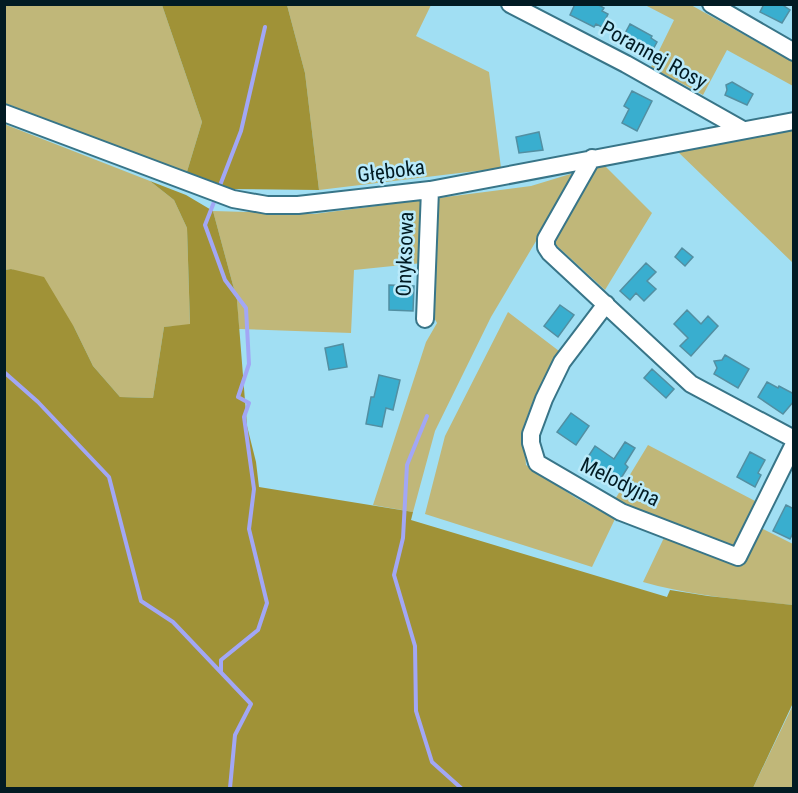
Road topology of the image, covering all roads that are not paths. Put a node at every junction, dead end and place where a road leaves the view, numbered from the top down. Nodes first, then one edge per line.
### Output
1 (510, 4) edge
2 (711, 4) edge
3 (794, 52) edge
4 (4, 113) edge
5 (794, 122) edge
6 (743, 130) junction
7 (592, 158) junction
8 (430, 190) junction
9 (606, 304) junction
10 (425, 319) dead end
11 (794, 439) edge
12 (794, 444) edge

1 - 6 street, Porannej Rosy
2 - 3 street
4 - 8 street, Głęboka
5 - 6 street, Głęboka
6 - 7 street, Głęboka
7 - 8 street, Głęboka
7 - 9 street
8 - 10 street, Onyksowa
9 - 11 street
9 - 12 street, Melodyjna

